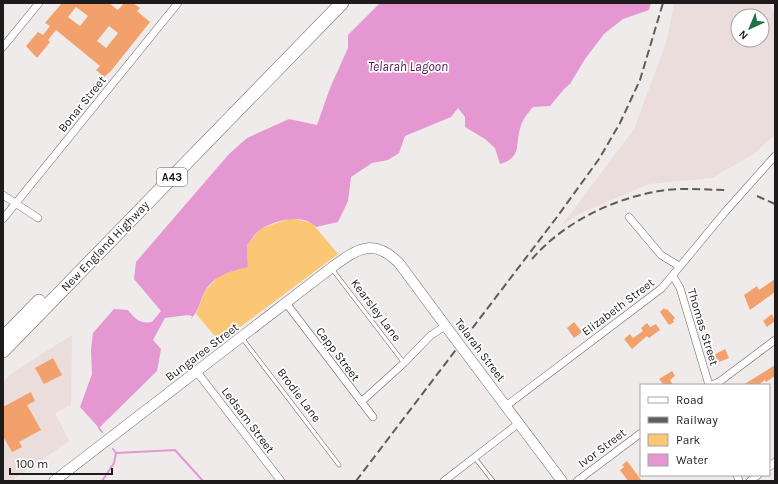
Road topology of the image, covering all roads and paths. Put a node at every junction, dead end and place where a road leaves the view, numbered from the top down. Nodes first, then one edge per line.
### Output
1 (39, 3) edge
2 (178, 3) edge
3 (330, 3) edge
4 (342, 3) edge
5 (3, 47) edge
6 (775, 156) edge
7 (3, 195) edge
8 (15, 205) junction
9 (629, 217) dead end
10 (38, 218) dead end
11 (3, 219) edge
12 (368, 248) joint
13 (679, 266) junction
14 (331, 268) junction
15 (672, 276) junction
16 (286, 303) junction
17 (445, 326) junction
18 (3, 338) edge
19 (242, 338) junction
20 (775, 340) edge
21 (3, 351) edge
22 (404, 364) junction
23 (198, 372) junction
24 (710, 384) edge
25 (713, 384) edge
26 (361, 402) junction
27 (506, 406) junction
28 (373, 417) dead end
29 (518, 423) junction
30 (640, 434) edge
31 (475, 458) junction
32 (340, 465) dead end
33 (54, 481) edge
34 (281, 481) edge
35 (444, 481) edge
36 (492, 481) edge
37 (562, 481) edge
38 (577, 481) edge

1 - 5 street
2 - 8 street, Bonar Street
3 - 18 highway, New England Highway / A43
4 - 21 highway, New England Highway / A43
6 - 13 street, Elizabeth Street
7 - 8 street
8 - 10 street
8 - 11 street, Bonar Street
9 - 13 street
12 - 14 street, Bungaree Street
12 - 17 street, Telarah Street
13 - 15 street, Elizabeth Street
14 - 16 street, Bungaree Street
14 - 22 lane, Kearsley Lane
15 - 24 street, Thomas Street
15 - 27 street, Elizabeth Street
16 - 19 street, Bungaree Street
16 - 26 street, Capp Street
17 - 22 street
17 - 27 street, Telarah Street, bridge
19 - 23 street, Bungaree Street
19 - 32 lane, Brodie Lane
20 - 25 street
22 - 26 street
23 - 33 street, Bungaree Street
23 - 34 street, Ledsam Street
26 - 28 street, Capp Street
27 - 29 street, Telarah Street
29 - 31 street
29 - 37 street, Telarah Street
30 - 38 street, Ivor Street
31 - 35 street
31 - 36 lane

